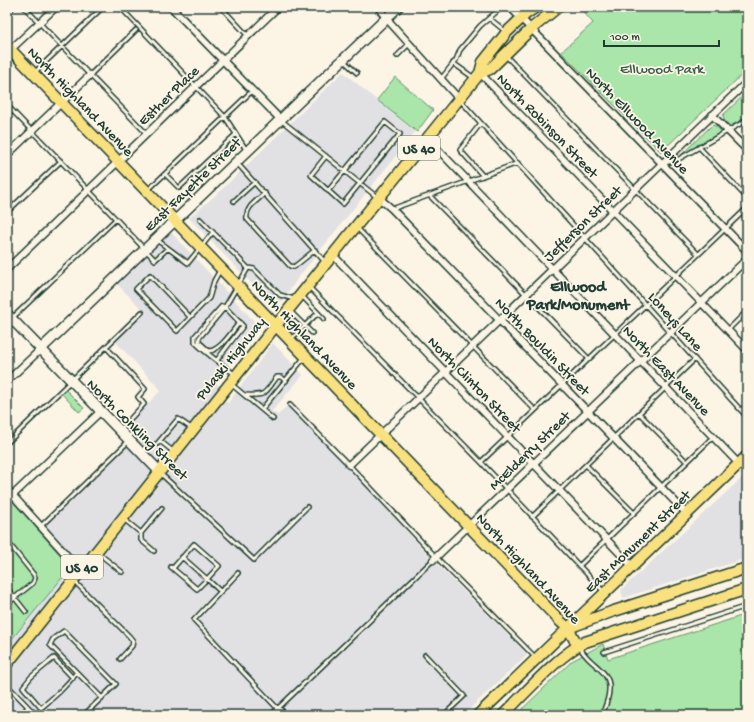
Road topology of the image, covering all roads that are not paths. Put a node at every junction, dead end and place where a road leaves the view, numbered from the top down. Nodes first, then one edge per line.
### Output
1 (13, 7) edge
2 (24, 7) edge
3 (56, 7) edge
4 (103, 7) edge
5 (120, 7) edge
6 (171, 7) edge
7 (221, 7) edge
8 (278, 7) edge
9 (378, 7) edge
10 (398, 7) edge
11 (502, 7) edge
12 (510, 7) edge
13 (529, 7) edge
14 (536, 7) edge
15 (558, 7) edge
16 (7, 13) edge
17 (386, 18) junction
18 (489, 18) junction
19 (521, 18) junction
20 (39, 23) junction
21 (531, 29) junction
22 (136, 30) dead end
23 (507, 32) junction
24 (248, 36) junction
25 (409, 44) junction
26 (61, 47) junction
27 (8, 50) edge
28 (504, 55) junction
29 (397, 56) dead end
30 (223, 60) junction
31 (343, 60) junction
32 (453, 63) junction
33 (357, 73) dead end
34 (34, 74) junction
35 (90, 75) junction
36 (477, 76) junction
37 (441, 79) junction
38 (747, 82) edge
39 (196, 86) junction
40 (252, 91) junction
41 (459, 99) junction
42 (62, 102) junction
43 (7, 105) edge
44 (712, 115) junction
45 (225, 117) junction
46 (280, 119) junction
47 (747, 120) edge
48 (481, 123) junction
49 (32, 131) junction
50 (728, 131) junction
51 (146, 134) junction
52 (207, 134) junction
53 (236, 134) junction
54 (211, 138) dead end
55 (427, 138) junction
56 (200, 141) junction
57 (204, 145) dead end
58 (217, 145) dead end
59 (699, 147) junction
60 (193, 148) junction
61 (221, 149) junction
62 (747, 150) edge
63 (247, 151) junction
64 (197, 152) dead end
65 (211, 152) dead end
66 (7, 154) edge
67 (185, 155) junction
68 (214, 155) junction
69 (326, 156) junction
70 (189, 159) dead end
71 (203, 159) dead end
72 (61, 161) junction
73 (118, 161) junction
74 (179, 161) junction
75 (206, 162) junction
76 (236, 162) junction
77 (518, 163) junction
78 (662, 164) junction
79 (183, 165) dead end
80 (196, 166) dead end
81 (199, 169) junction
82 (344, 171) junction
83 (189, 172) dead end
84 (165, 174) junction
85 (192, 176) junction
86 (483, 176) junction
87 (468, 181) junction
88 (255, 182) junction
89 (360, 183) junction
90 (636, 189) junction
91 (88, 190) junction
92 (147, 191) junction
93 (328, 191) junction
94 (265, 193) junction
95 (429, 195) junction
96 (379, 198) junction
97 (747, 198) edge
98 (234, 201) dead end
99 (747, 208) edge
100 (392, 209) junction
101 (613, 211) junction
102 (7, 212) edge
103 (200, 218) dead end
104 (116, 219) junction
105 (176, 220) junction
106 (356, 226) junction
107 (725, 229) junction
108 (213, 232) junction
109 (156, 238) junction
110 (585, 238) junction
111 (202, 247) junction
112 (168, 248) junction
113 (144, 249) junction
114 (315, 250) junction
115 (747, 251) edge
116 (333, 254) junction
117 (698, 254) junction
118 (747, 259) edge
119 (326, 263) junction
120 (221, 268) junction
121 (248, 268) junction
122 (7, 269) edge
123 (552, 269) junction
124 (676, 276) junction
125 (308, 285) junction
126 (238, 286) junction
127 (526, 295) junction
128 (298, 297) junction
129 (702, 303) junction
130 (646, 305) junction
131 (225, 307) junction
132 (288, 310) junction
133 (747, 311) edge
134 (142, 312) dead end
135 (318, 313) junction
136 (190, 317) junction
137 (8, 319) edge
138 (324, 319) dead end
139 (500, 320) junction
140 (240, 322) junction
141 (276, 326) junction
142 (304, 326) junction
143 (728, 330) junction
144 (671, 332) junction
145 (312, 333) dead end
146 (615, 334) junction
147 (290, 340) junction
148 (473, 346) junction
149 (106, 347) junction
150 (41, 349) junction
151 (747, 350) edge
152 (306, 357) junction
153 (589, 359) junction
154 (695, 359) junction
155 (217, 360) junction
156 (641, 361) junction
157 (446, 372) junction
158 (233, 379) junction
159 (286, 380) junction
160 (7, 381) edge
161 (71, 381) junction
162 (562, 385) junction
163 (666, 387) junction
164 (245, 395) junction
165 (418, 399) junction
166 (290, 405) dead end
167 (747, 405) edge
168 (262, 409) junction
169 (535, 410) junction
170 (741, 410) junction
171 (100, 412) junction
172 (588, 412) junction
173 (640, 413) junction
174 (747, 417) edge
175 (273, 419) dead end
176 (193, 429) junction
177 (119, 431) junction
178 (381, 434) junction
179 (508, 437) junction
180 (713, 437) junction
181 (614, 438) junction
182 (128, 440) junction
183 (160, 441) junction
184 (7, 443) edge
185 (150, 445) junction
186 (140, 452) junction
187 (174, 452) junction
188 (747, 456) edge
189 (481, 462) junction
190 (687, 462) junction
191 (534, 464) junction
192 (739, 464) junction
193 (349, 465) junction
194 (586, 465) junction
195 (158, 471) junction
196 (661, 487) junction
197 (7, 489) edge
198 (507, 490) junction
199 (559, 490) junction
200 (13, 495) junction
201 (308, 507) dead end
202 (162, 508) dead end
203 (634, 513) junction
204 (687, 514) junction
205 (122, 517) junction
206 (532, 517) junction
207 (40, 526) junction
208 (469, 526) junction
209 (141, 534) junction
210 (606, 539) junction
211 (7, 541) edge
212 (95, 551) junction
213 (154, 551) dead end
214 (182, 557) junction
215 (435, 558) junction
216 (579, 566) junction
217 (632, 566) junction
218 (747, 568) edge
219 (80, 570) junction
220 (122, 572) dead end
221 (238, 573) dead end
222 (73, 579) junction
223 (207, 579) junction
224 (7, 588) edge
225 (747, 588) edge
226 (220, 591) junction
227 (605, 593) junction
228 (15, 598) junction
229 (7, 604) edge
230 (747, 606) edge
231 (26, 612) dead end
232 (568, 628) junction
233 (578, 646) junction
234 (604, 652) dead end
235 (425, 655) dead end
236 (537, 658) junction
237 (120, 659) dead end
238 (7, 664) edge
239 (76, 674) junction
240 (73, 678) junction
241 (7, 685) edge
242 (102, 698) junction
243 (28, 707) junction
244 (278, 709) junction
245 (21, 715) edge
246 (36, 715) edge
247 (84, 715) edge
248 (271, 715) edge
249 (284, 715) edge
250 (444, 715) edge
251 (478, 715) edge
252 (503, 715) edge
253 (602, 715) edge

1 - 16 lane
2 - 20 lane
3 - 20 street
4 - 26 lane
5 - 39 lane
6 - 30 street
7 - 24 lane
8 - 24 street, Esther Place
9 - 17 street
10 - 17 street, East Fayette Street
11 - 18 lane
12 - 19 street, North Ellwood Avenue
13 - 19 street, Pulaski Highway
14 - 19 main road, US 40
15 - 21 main road, US 40
17 - 25 street
17 - 31 street, East Fayette Street
18 - 23 lane
18 - 32 lane
19 - 21 street, North Ellwood Avenue
19 - 23 main road, Pulaski Highway / US 40
19 - 28 main road
20 - 26 lane
20 - 27 street
21 - 28 main road, Pulaski Highway / US 40
21 - 78 street, North Ellwood Avenue
22 - 35 lane
23 - 36 main road, Pulaski Highway / US 40
24 - 30 street, Esther Place
25 - 29 lane
25 - 37 street
26 - 34 lane
26 - 35 lane
27 - 34 main road, North Highland Avenue
28 - 36 main road, Pulaski Highway / US 40
28 - 90 lane
30 - 39 street, Esther Place
30 - 40 street
31 - 33 lane
31 - 46 street, East Fayette Street
32 - 36 lane
32 - 37 lane
34 - 42 main road, North Highland Avenue
35 - 42 street
35 - 51 lane
36 - 41 main road, Pulaski Highway / US 40
36 - 101 street, North Robinson Street
37 - 41 street
38 - 44 street, Jefferson Street
39 - 45 lane
39 - 51 street, Esther Place
40 - 45 lane
40 - 46 street
41 - 48 lane, Loneys Lane
41 - 55 main road, Pulaski Highway / US 40
42 - 49 street
42 - 73 main road, North Highland Avenue
43 - 49 lane
44 - 50 street
44 - 78 street, Jefferson Street
45 - 52 lane
45 - 53 lane
46 - 63 street, East Fayette Street
46 - 69 lane
47 - 50 lane
48 - 77 lane, Loneys Lane
48 - 86 lane
49 - 66 street
49 - 72 lane
50 - 59 lane
50 - 62 street
51 - 73 street, Esther Place
52 - 54 lane
52 - 56 lane
53 - 61 lane
53 - 63 lane
55 - 87 street, North East Avenue
55 - 96 main road, Pulaski Highway / US 40
56 - 57 lane
56 - 60 lane
58 - 61 lane
59 - 78 lane
59 - 97 lane
60 - 64 lane
60 - 67 lane
61 - 68 lane
63 - 76 street, East Fayette Street
65 - 68 lane
67 - 70 lane
67 - 74 lane
68 - 75 lane
69 - 82 lane
69 - 93 lane
71 - 75 lane
72 - 91 lane
72 - 102 lane
73 - 91 street, Esther Place
73 - 92 main road, North Highland Avenue
74 - 79 lane
74 - 84 lane
75 - 81 lane
76 - 88 lane
76 - 105 street, East Fayette Street
77 - 86 lane
77 - 110 lane, Loneys Lane
78 - 90 street, Jefferson Street
78 - 107 street, North Ellwood Avenue
80 - 81 lane
81 - 85 lane
82 - 89 lane
82 - 89 lane
82 - 93 lane
83 - 85 lane
84 - 85 lane
84 - 92 lane
86 - 87 lane
87 - 95 lane
87 - 123 street, North East Avenue
88 - 94 lane
88 - 98 lane
89 - 93 lane
89 - 96 lane
90 - 101 street, Jefferson Street
90 - 117 lane
91 - 104 lane
91 - 122 street, Esther Place
92 - 105 main road, North Highland Avenue
94 - 114 lane
94 - 114 lane
95 - 100 lane
95 - 127 lane
96 - 100 street, North Bouldin Street
96 - 106 main road, Pulaski Highway / US 40
99 - 107 lane
100 - 139 street, North Bouldin Street
101 - 110 street, Jefferson Street
101 - 124 street, North Robinson Street
103 - 108 lane
104 - 113 lane
104 - 137 lane
105 - 109 street, East Fayette Street
105 - 111 main road, North Highland Avenue
106 - 116 main road, Pulaski Highway / US 40
106 - 148 lane
107 - 115 street, North Ellwood Avenue
107 - 117 lane
108 - 111 lane
108 - 121 lane
109 - 112 lane
109 - 113 street, East Fayette Street
110 - 123 street, Jefferson Street
110 - 130 lane, Loneys Lane
111 - 112 lane
111 - 120 main road, North Highland Avenue
112 - 113 lane
113 - 150 street, East Fayette Street
114 - 119 lane
116 - 119 main road, Pulaski Highway / US 40
116 - 157 street, North Clinton Street
117 - 124 lane
118 - 129 street, McElderry Street
119 - 125 main road, Pulaski Highway / US 40
120 - 126 main road, North Highland Avenue
120 - 136 lane
121 - 126 lane
121 - 128 lane
123 - 127 street, Jefferson Street
123 - 146 street, North East Avenue
124 - 129 street, North Robinson Street
124 - 130 lane
125 - 128 main road, Pulaski Highway / US 40
125 - 165 lane
126 - 131 lane
126 - 141 main road, North Highland Avenue
127 - 139 street, Jefferson Street
127 - 153 lane
128 - 132 main road, Pulaski Highway / US 40
128 - 135 lane
129 - 143 street, North Robinson Street
129 - 144 street, McElderry Street
130 - 144 lane, Loneys Lane
130 - 146 lane
131 - 140 lane
131 - 140 lane
131 - 155 lane
132 - 141 main road, Pulaski Highway / US 40
132 - 142 lane
133 - 143 lane
134 - 149 lane
135 - 138 lane
135 - 142 lane
136 - 136 lane
137 - 150 street, North Conkling Street
139 - 148 street, Jefferson Street
139 - 162 street, North Bouldin Street
140 - 155 lane
141 - 147 main road, North Highland Avenue
141 - 158 main road, Pulaski Highway / US 40
142 - 145 lane
142 - 147 lane
143 - 151 street, North Robinson Street
144 - 154 lane, Loneys Lane
144 - 156 street, McElderry Street
146 - 153 lane
146 - 156 street, North East Avenue
147 - 152 main road, North Highland Avenue
148 - 157 street, Jefferson Street
148 - 169 lane
149 - 161 lane
149 - 177 lane
150 - 160 street, East Fayette Street
150 - 161 street, North Conkling Street
152 - 159 lane
152 - 178 main road, North Highland Avenue
153 - 162 lane
154 - 163 lane
154 - 170 lane, Loneys Lane
155 - 158 lane
156 - 163 street, North East Avenue
156 - 172 street, McElderry Street
157 - 165 street, Jefferson Street
157 - 179 street, North Clinton Street
158 - 164 lane
158 - 176 main road, Pulaski Highway / US 40
159 - 164 lane
159 - 168 lane
161 - 171 street, North Conkling Street
161 - 184 lane
162 - 169 lane
162 - 172 street, North Bouldin Street
163 - 173 lane
163 - 180 street, North East Avenue
164 - 168 lane
165 - 178 street, Jefferson Street
165 - 189 lane
166 - 193 lane
167 - 170 lane
168 - 175 lane
169 - 179 lane
170 - 174 lane, Loneys Lane
171 - 177 street, North Conkling Street
171 - 200 street
172 - 181 street, North Bouldin Street
172 - 191 street, McElderry Street
173 - 181 lane
173 - 190 lane
176 - 183 lane
176 - 187 main road, Pulaski Highway / US 40
177 - 182 street, North Conkling Street
178 - 193 street, Jefferson Street
178 - 208 main road, North Highland Avenue
179 - 189 lane
179 - 191 street, North Clinton Street
180 - 190 lane
180 - 192 street, North East Avenue
181 - 194 lane
181 - 196 street, North Bouldin Street
182 - 185 lane
182 - 186 street, North Conkling Street
182 - 207 lane
183 - 185 lane
183 - 187 lane
185 - 186 lane
186 - 195 street, North Conkling Street
187 - 195 main road, Pulaski Highway / US 40
188 - 192 main road, East Monument Street
189 - 198 lane
190 - 196 lane
191 - 198 street, McElderry Street
191 - 199 street, North Clinton Street
192 - 204 main road, East Monument Street
193 - 215 lane
194 - 199 lane
194 - 203 lane
195 - 201 lane, North Conkling Street
195 - 205 main road, Pulaski Highway / US 40
196 - 203 lane
196 - 204 street, North Bouldin Street
197 - 200 street
198 - 206 lane
198 - 208 street, McElderry Street
199 - 206 lane
199 - 210 street, North Clinton Street
200 - 207 street
202 - 209 lane
203 - 210 lane
204 - 217 main road, East Monument Street
205 - 209 lane
205 - 212 main road, Pulaski Highway / US 40
206 - 216 lane
207 - 219 street
208 - 215 street, McElderry Street
208 - 232 main road, North Highland Avenue
209 - 213 lane
210 - 216 lane
210 - 217 street, North Clinton Street
211 - 228 lane
212 - 219 main road, Pulaski Highway / US 40
212 - 220 lane
214 - 223 lane
214 - 223 lane
214 - 223 lane
215 - 236 lane
215 - 244 lane
216 - 227 lane
217 - 227 main road, East Monument Street
218 - 232 main road
219 - 222 main road, Pulaski Highway / US 40
221 - 226 lane
222 - 237 lane
222 - 238 main road, Pulaski Highway / US 40
223 - 226 lane
224 - 228 lane
225 - 233 main road
226 - 244 lane
227 - 232 main road, East Monument Street
228 - 229 lane
228 - 231 lane
230 - 234 lane
232 - 233 main road, North Highland Avenue
232 - 236 main road, East Monument Street
233 - 252 main road
233 - 253 lane
235 - 250 lane
236 - 251 main road, East Monument Street
239 - 240 lane
239 - 242 lane
239 - 242 lane
240 - 240 lane
241 - 243 lane
242 - 247 lane
243 - 245 lane
243 - 246 lane
244 - 248 lane
244 - 249 street

